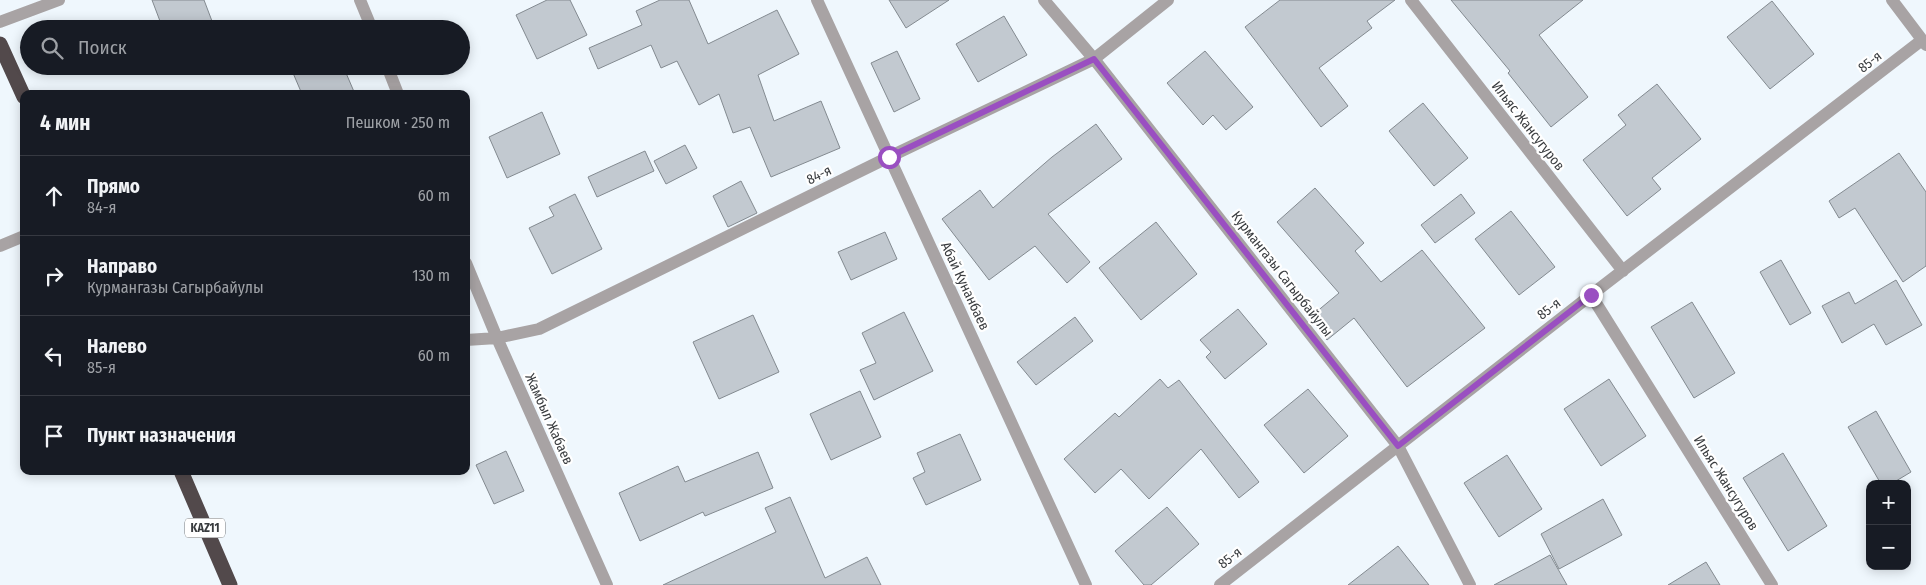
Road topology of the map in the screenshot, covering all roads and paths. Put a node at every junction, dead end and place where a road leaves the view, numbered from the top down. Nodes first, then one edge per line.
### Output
1 (59, 0) edge
2 (360, 0) edge
3 (816, 0) edge
4 (1044, 0) edge
5 (1168, 0) edge
6 (1410, 0) edge
7 (1892, 0) edge
8 (368, 20) edge
9 (0, 22) edge
10 (1924, 43) edge
11 (0, 44) edge
12 (1094, 59) junction
13 (391, 75) edge
14 (21, 90) edge
15 (396, 90) edge
16 (889, 157) junction
17 (20, 238) edge
18 (0, 246) edge
19 (1623, 271) junction
20 (470, 273) edge
21 (1591, 295) junction
22 (497, 338) junction
23 (470, 340) edge
24 (1398, 446) junction
25 (183, 475) edge
26 (230, 585) edge
27 (608, 585) edge
28 (1086, 585) edge
29 (1220, 585) edge
30 (1470, 585) edge
31 (1772, 585) edge

1 - 9 street
2 - 8 street
3 - 16 street, Абай Кунанбаев
4 - 12 street, Курмангазы Сагырбайулы
5 - 12 street, 84-я
6 - 19 street, Ильяс Жансугуров
7 - 10 street
10 - 19 street, 85-я
11 - 14 highway
12 - 16 street, 84-я
12 - 24 street, Курмангазы Сагырбайулы
13 - 15 street
16 - 22 street, 84-я
16 - 28 street, Абай Кунанбаев
17 - 18 street
19 - 21 street, 85-я
20 - 22 street, Жамбыл Жабаев
21 - 24 street, 85-я
21 - 31 street, Ильяс Жансугуров
22 - 23 street, 84-я
22 - 27 street, Жамбыл Жабаев
24 - 29 street, 85-я
24 - 30 street, Курмангазы Сагырбайулы
25 - 26 highway, KAZ11

